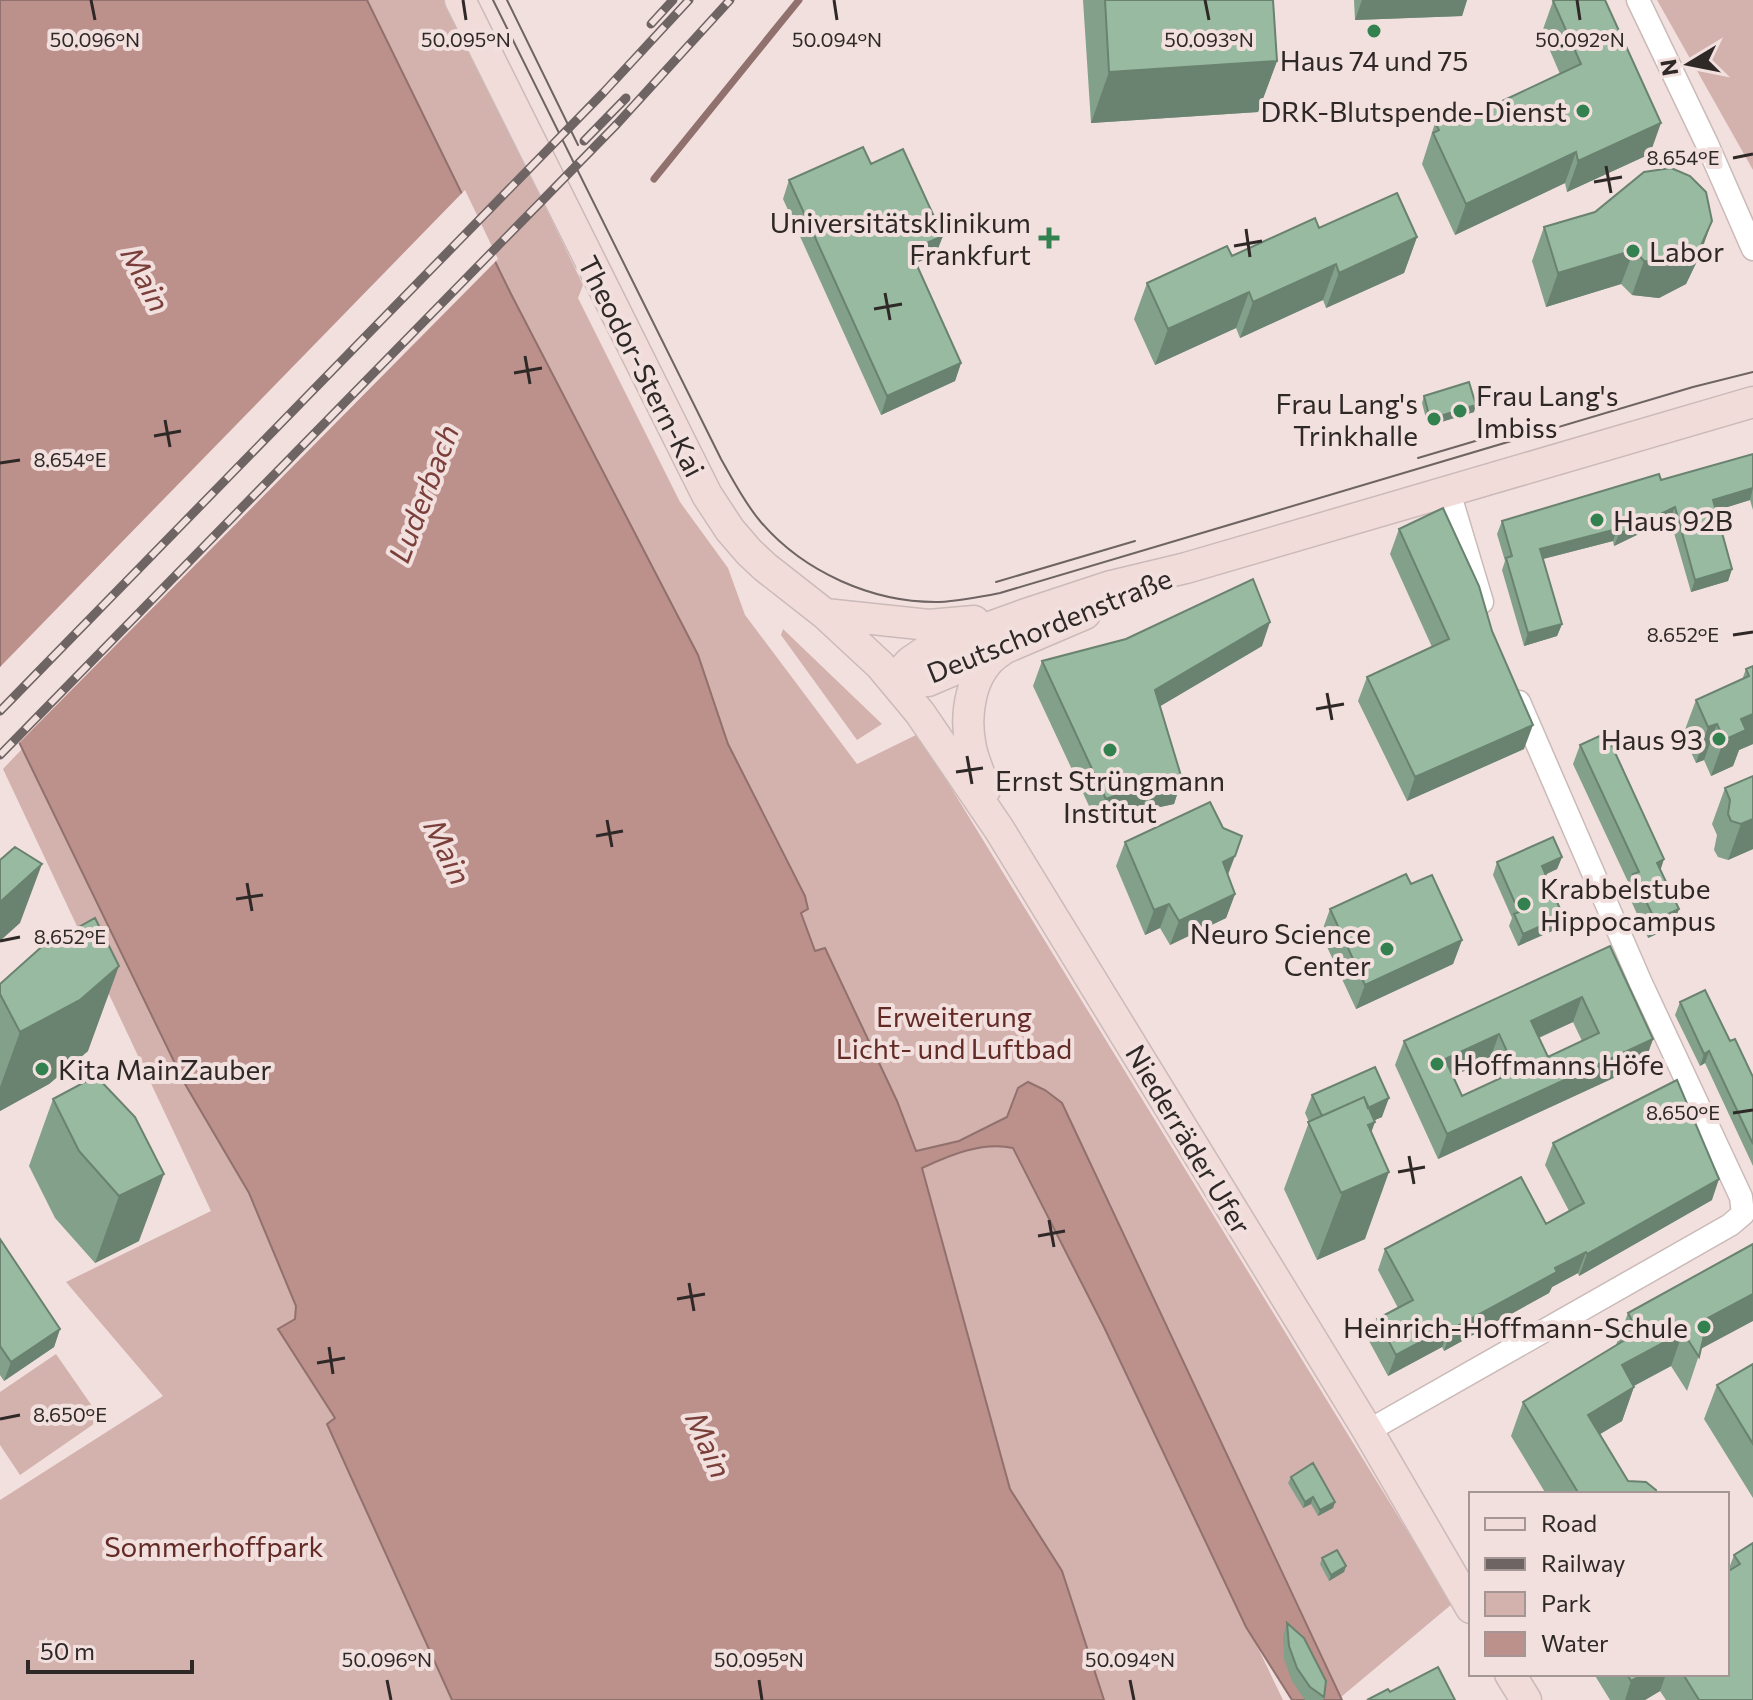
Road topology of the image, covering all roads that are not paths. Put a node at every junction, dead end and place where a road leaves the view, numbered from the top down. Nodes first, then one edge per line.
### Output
1 (460, 0) edge
2 (1638, 0) edge
3 (1753, 249) edge
4 (1753, 402) edge
5 (1449, 492) junction
6 (825, 614) junction
7 (1488, 621) edge
8 (1021, 628) junction
9 (1508, 676) edge
10 (893, 680) junction
11 (999, 829) junction
12 (1368, 1431) junction
13 (1469, 1605) edge
14 (1511, 1676) edge
15 (1526, 1700) edge

1 - 6 main road, Theodor-Stern-Kai
2 - 3 street
4 - 5 main road, Deutschordenstraße
5 - 7 street
5 - 8 main road, Deutschordenstraße
6 - 8 main road
6 - 10 main road, Theodor-Stern-Kai
8 - 10 main road, Deutschordenstraße
8 - 11 main road
9 - 12 street
10 - 11 main road, Niederräder Ufer
11 - 12 main road, Niederräder Ufer
12 - 13 main road, Niederräder Ufer
14 - 15 main road

